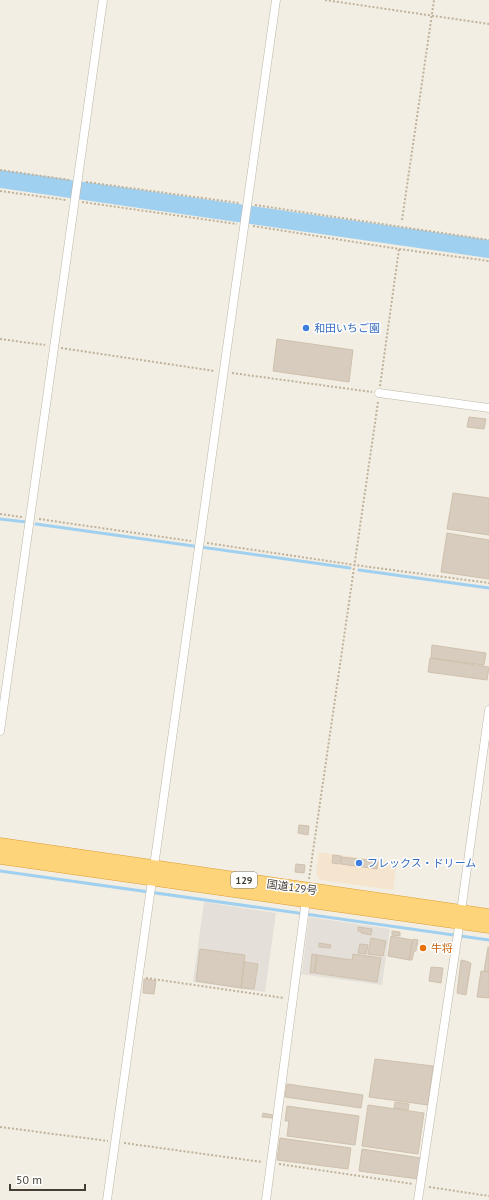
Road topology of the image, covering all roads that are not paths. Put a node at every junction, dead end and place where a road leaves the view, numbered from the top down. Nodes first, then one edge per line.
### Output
1 (103, 0) edge
2 (276, 0) edge
3 (379, 393) road end
4 (489, 408) edge
5 (489, 710) edge
6 (0, 731) edge
7 (0, 845) edge
8 (0, 857) edge
9 (151, 883) junction
10 (305, 905) junction
11 (489, 916) edge
12 (489, 926) edge
13 (458, 927) junction
14 (106, 1200) edge
15 (266, 1200) edge
16 (418, 1200) edge

1 - 6 street
2 - 9 street
3 - 4 street
5 - 13 street
7 - 9 highway, 国道129号 / 129
8 - 9 highway, 国道129号 / 129
9 - 10 highway, 国道129号 / 129
9 - 14 street
10 - 13 highway, 国道129号 / 129
10 - 15 street
11 - 13 highway, 国道129号 / 129
12 - 13 highway, 国道129号 / 129
13 - 16 street

